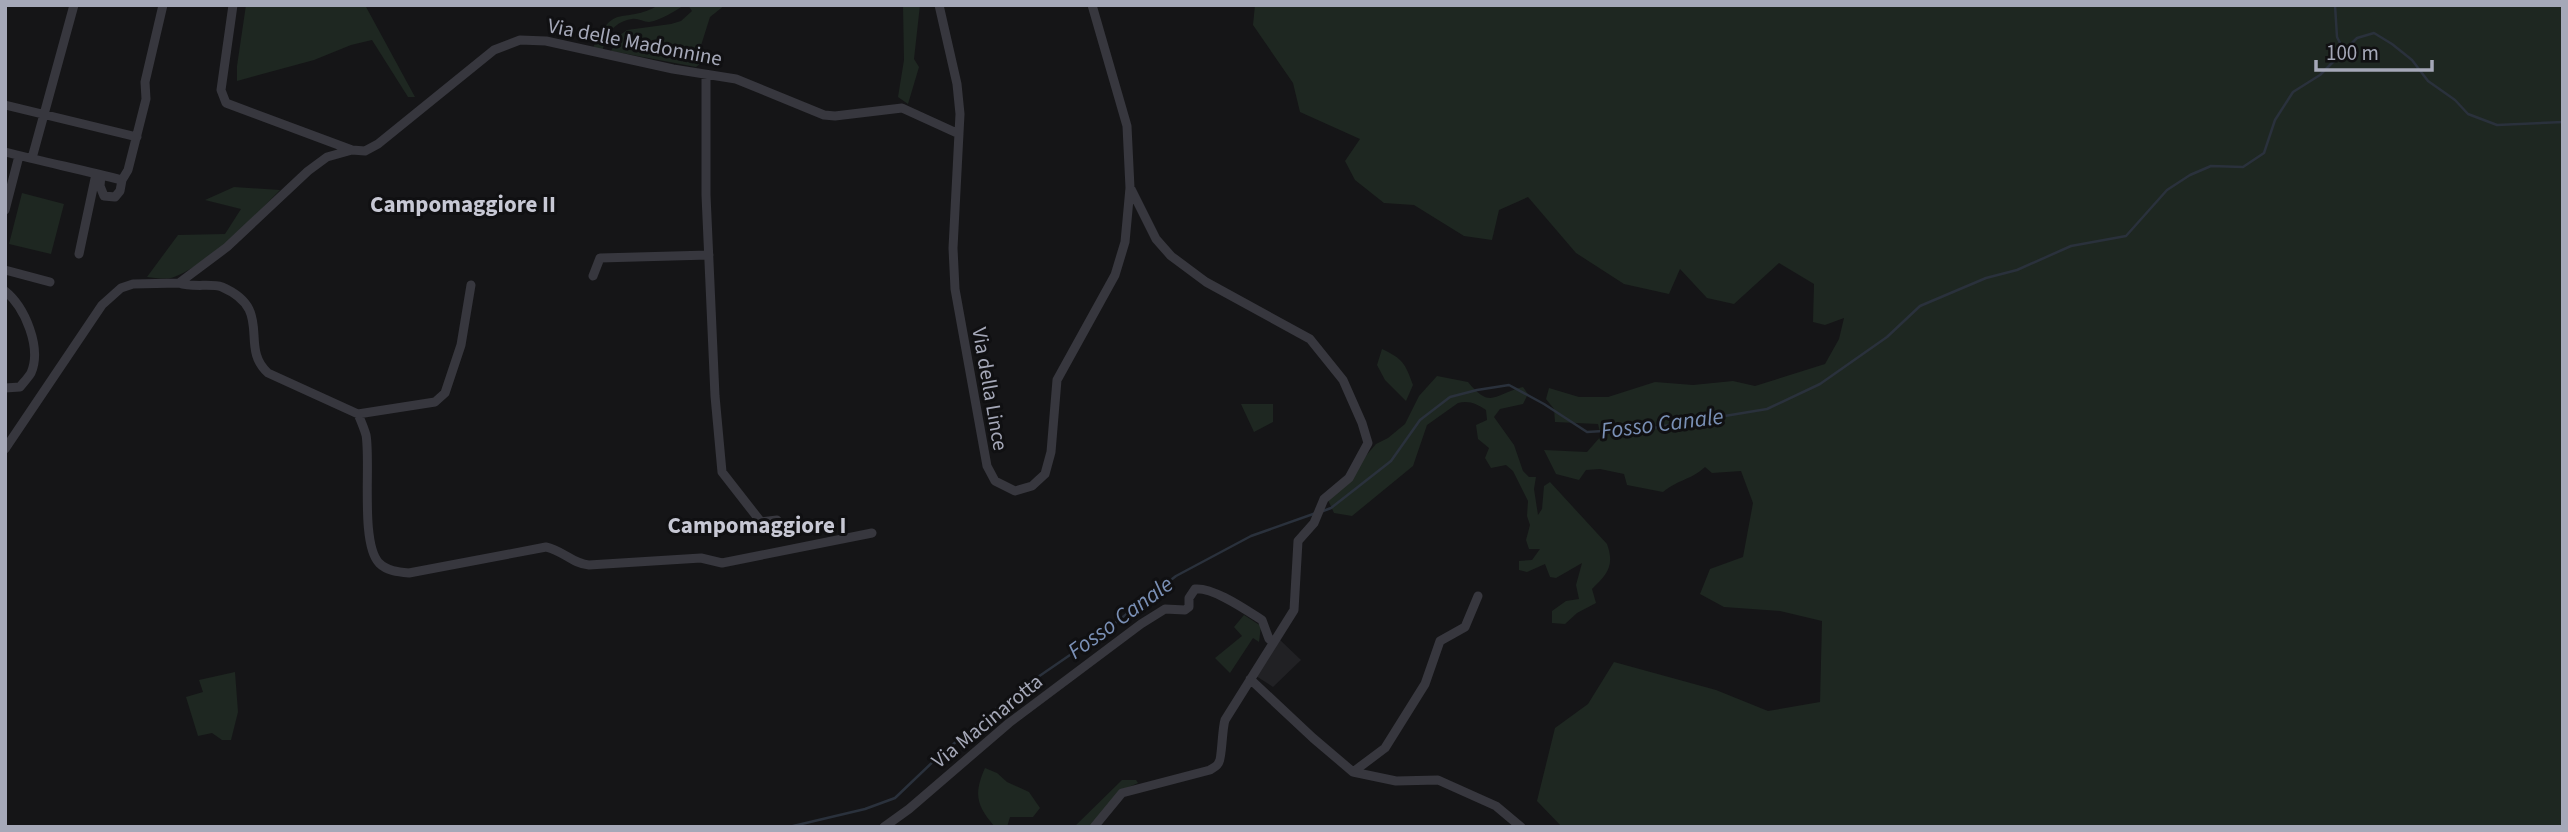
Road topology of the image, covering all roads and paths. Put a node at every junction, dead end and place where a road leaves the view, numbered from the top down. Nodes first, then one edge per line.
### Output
1 (74, 5) edge
2 (163, 5) edge
3 (233, 5) edge
4 (939, 5) edge
5 (1092, 5) edge
6 (706, 75) junction
7 (5, 105) edge
8 (44, 115) junction
9 (959, 134) junction
10 (137, 138) junction
11 (352, 150) junction
12 (5, 152) edge
13 (19, 156) junction
14 (32, 158) junction
15 (99, 174) junction
16 (122, 180) junction
17 (1130, 188) junction
18 (5, 210) edge
19 (79, 254) dead end
20 (709, 255) junction
21 (5, 271) edge
22 (593, 276) dead end
23 (50, 282) dead end
24 (179, 283) junction
25 (471, 285) dead end
26 (5, 291) edge
27 (5, 388) edge
28 (358, 414) junction
29 (5, 450) edge
30 (778, 520) dead end
31 (872, 533) dead end
32 (1478, 596) dead end
33 (1274, 641) junction
34 (1251, 679) junction
35 (1353, 772) junction
36 (884, 827) edge
37 (1094, 827) edge
38 (1521, 827) edge

1 - 8 street
2 - 10 street
3 - 11 street
4 - 9 street, Via della Lince
5 - 17 street, Via della Lince
6 - 9 street, Via delle Madonnine
6 - 11 street, Via delle Madonnine
6 - 20 street
7 - 8 street
8 - 10 street
8 - 14 street
9 - 17 street, Via della Lince
10 - 16 street
11 - 24 street, Via delle Madonnine
12 - 13 street
13 - 14 street
13 - 18 street
14 - 15 street
15 - 16 street
15 - 16 street
15 - 19 street
17 - 33 street
20 - 22 street
20 - 30 street
21 - 23 street
24 - 28 street
24 - 29 street
25 - 28 street
26 - 27 street
28 - 31 street
32 - 35 street
33 - 34 street
33 - 36 street, Via Macinarotta
34 - 35 street
34 - 37 street
35 - 38 street

